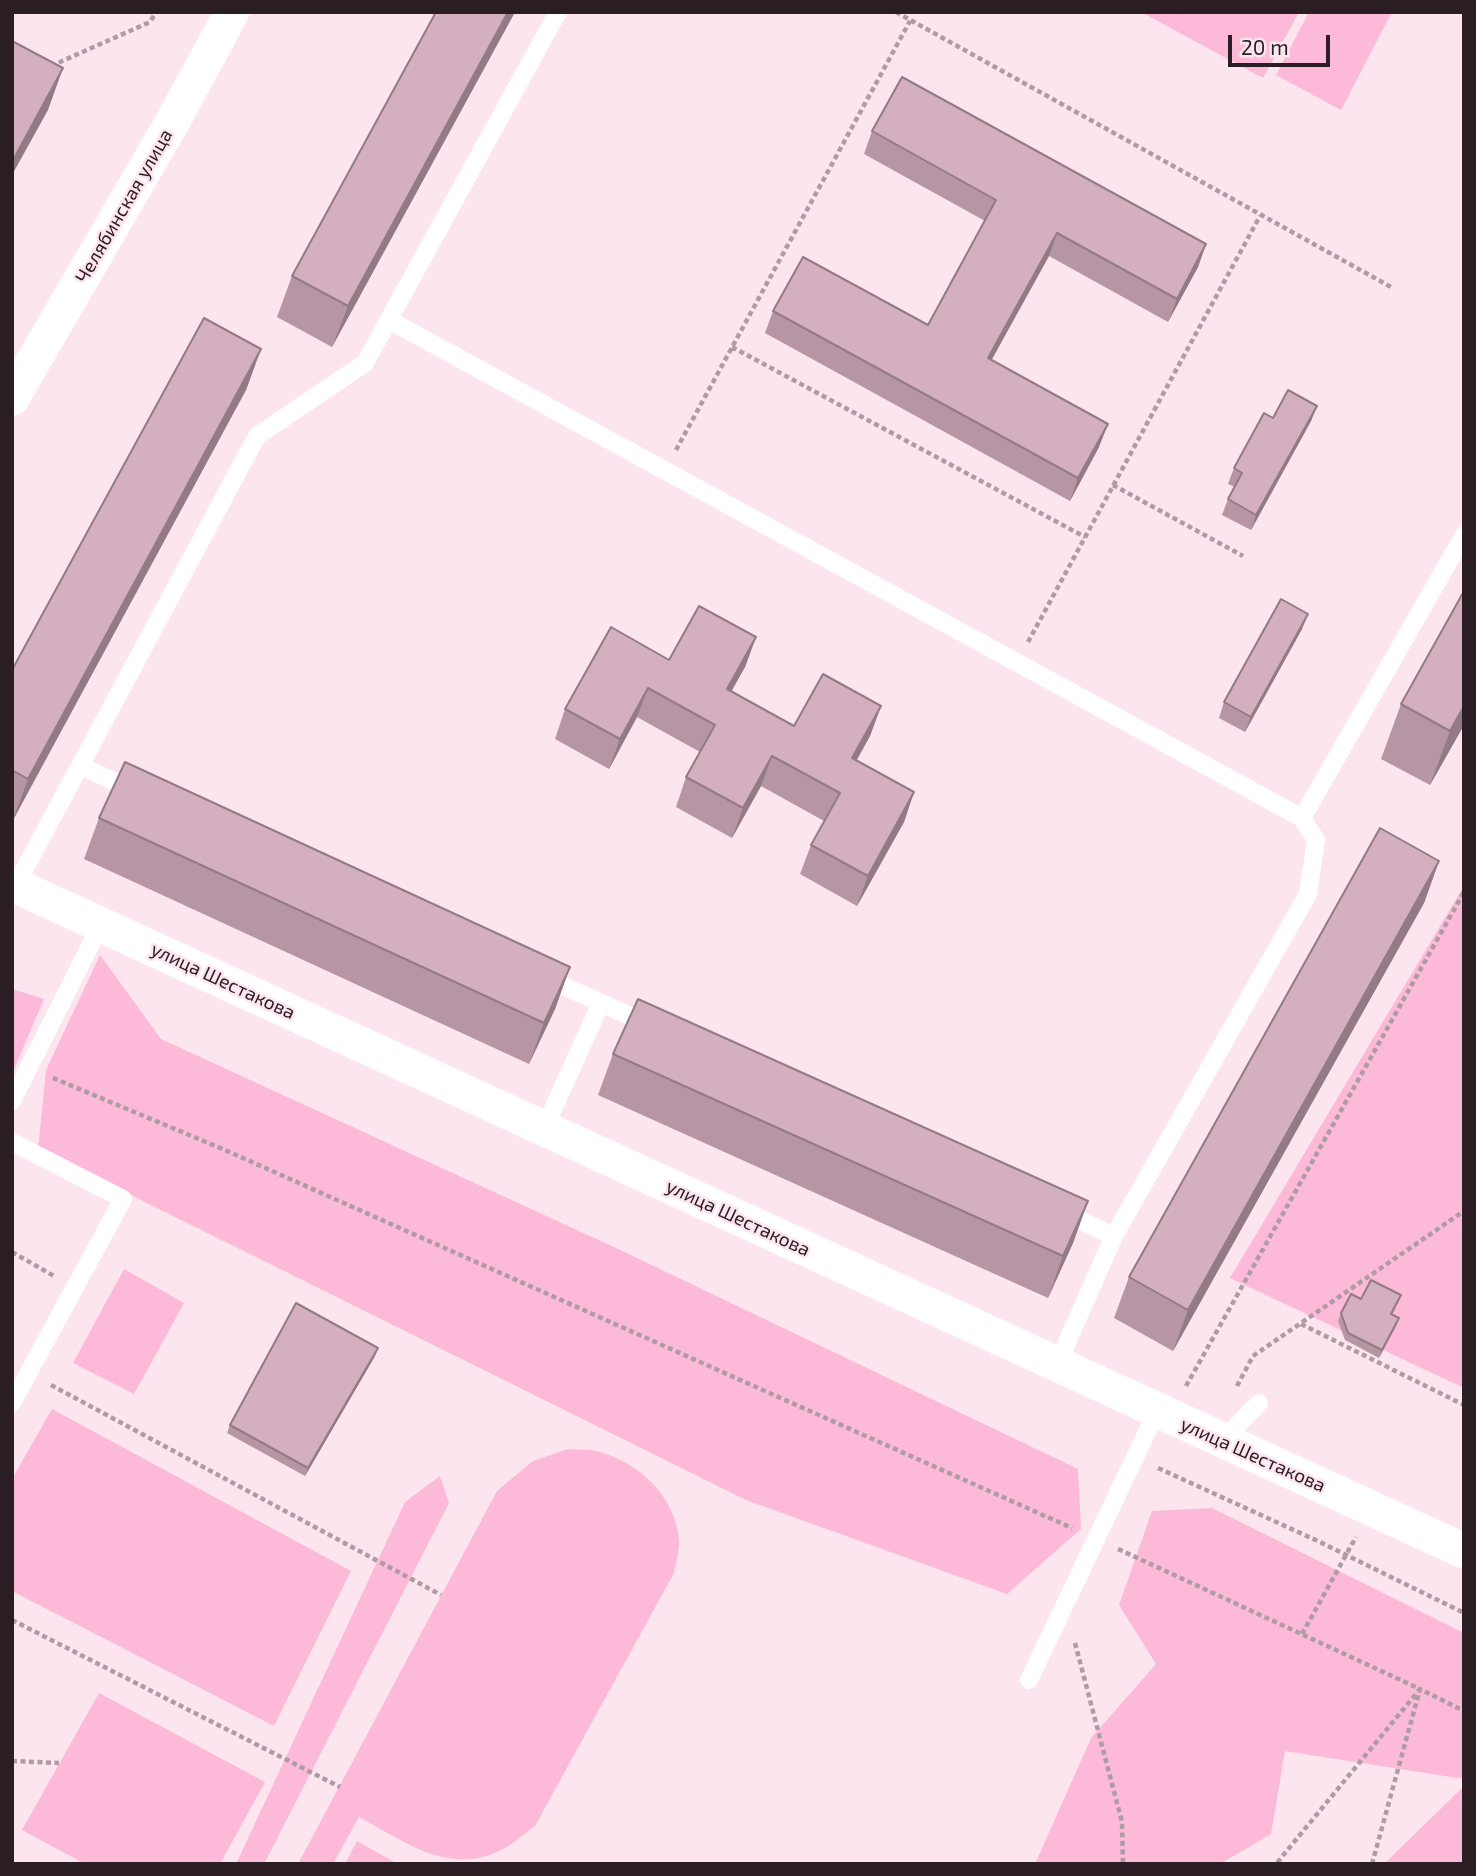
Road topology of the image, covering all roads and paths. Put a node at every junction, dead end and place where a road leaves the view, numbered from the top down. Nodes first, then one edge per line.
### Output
1 (156, 12) edge
2 (232, 12) edge
3 (558, 12) edge
4 (896, 12) edge
5 (910, 21) junction
6 (46, 68) edge
7 (1260, 216) junction
8 (1391, 287) dead end
9 (389, 320) junction
10 (732, 347) junction
11 (12, 398) edge
12 (666, 471) junction
13 (1113, 485) junction
14 (1464, 535) edge
15 (1085, 537) junction
16 (1243, 556) dead end
17 (1017, 663) junction
18 (80, 766) junction
19 (157, 801) edge
20 (1302, 818) junction
21 (14, 884) edge
22 (1464, 892) edge
23 (101, 924) junction
24 (525, 968) edge
25 (601, 1003) junction
26 (663, 1031) edge
27 (29, 1068) junction
28 (12, 1101) edge
29 (544, 1129) junction
30 (12, 1142) edge
31 (1039, 1202) edge
32 (1464, 1211) edge
33 (1114, 1236) junction
34 (12, 1251) edge
35 (75, 1288) junction
36 (1300, 1324) junction
37 (1057, 1365) junction
38 (29, 1373) junction
39 (1236, 1389) dead end
40 (12, 1403) edge
41 (1259, 1403) dead end
42 (1464, 1405) edge
43 (1163, 1414) junction
44 (1222, 1441) junction
45 (1136, 1458) junction
46 (1373, 1510) junction
47 (1096, 1539) junction
48 (1464, 1551) edge
49 (1345, 1554) junction
50 (441, 1595) dead end
51 (1065, 1605) junction
52 (1464, 1613) edge
53 (12, 1620) edge
54 (1302, 1634) junction
55 (1029, 1680) dead end
56 (1420, 1689) junction
57 (1464, 1711) edge
58 (12, 1761) edge
59 (59, 1763) dead end
60 (340, 1787) dead end
61 (1123, 1864) edge
62 (1276, 1864) edge
63 (1372, 1864) edge

1 - 6 path
2 - 11 street, Челябинская улица
3 - 9 lane
4 - 5 path
5 - 7 path
5 - 10 path
7 - 8 path
7 - 13 path
9 - 12 lane
9 - 18 lane
10 - 12 path
10 - 15 path
12 - 17 lane
13 - 15 path
13 - 16 path
14 - 20 lane
15 - 17 path
17 - 20 lane
18 - 19 lane
18 - 21 lane
20 - 33 lane
21 - 23 street, улица Шестакова
22 - 43 path
23 - 27 lane
23 - 29 street, улица Шестакова
24 - 25 lane
25 - 26 lane
25 - 29 lane
27 - 28 lane
27 - 47 path
29 - 37 street, улица Шестакова
30 - 35 lane
31 - 33 lane
32 - 36 path
33 - 37 lane
34 - 35 path
35 - 38 lane
36 - 39 path
36 - 42 path
37 - 43 street, улица Шестакова
38 - 40 lane
38 - 50 path
41 - 44 lane
43 - 44 street, улица Шестакова
43 - 45 lane
44 - 46 street, улица Шестакова
45 - 47 lane
45 - 49 path
46 - 48 street, улица Шестакова
46 - 49 path
47 - 51 lane
47 - 54 path
49 - 52 path
49 - 54 path
51 - 55 lane
51 - 61 path
53 - 60 path
54 - 56 path
56 - 57 path
56 - 62 path
56 - 63 path
58 - 59 path

